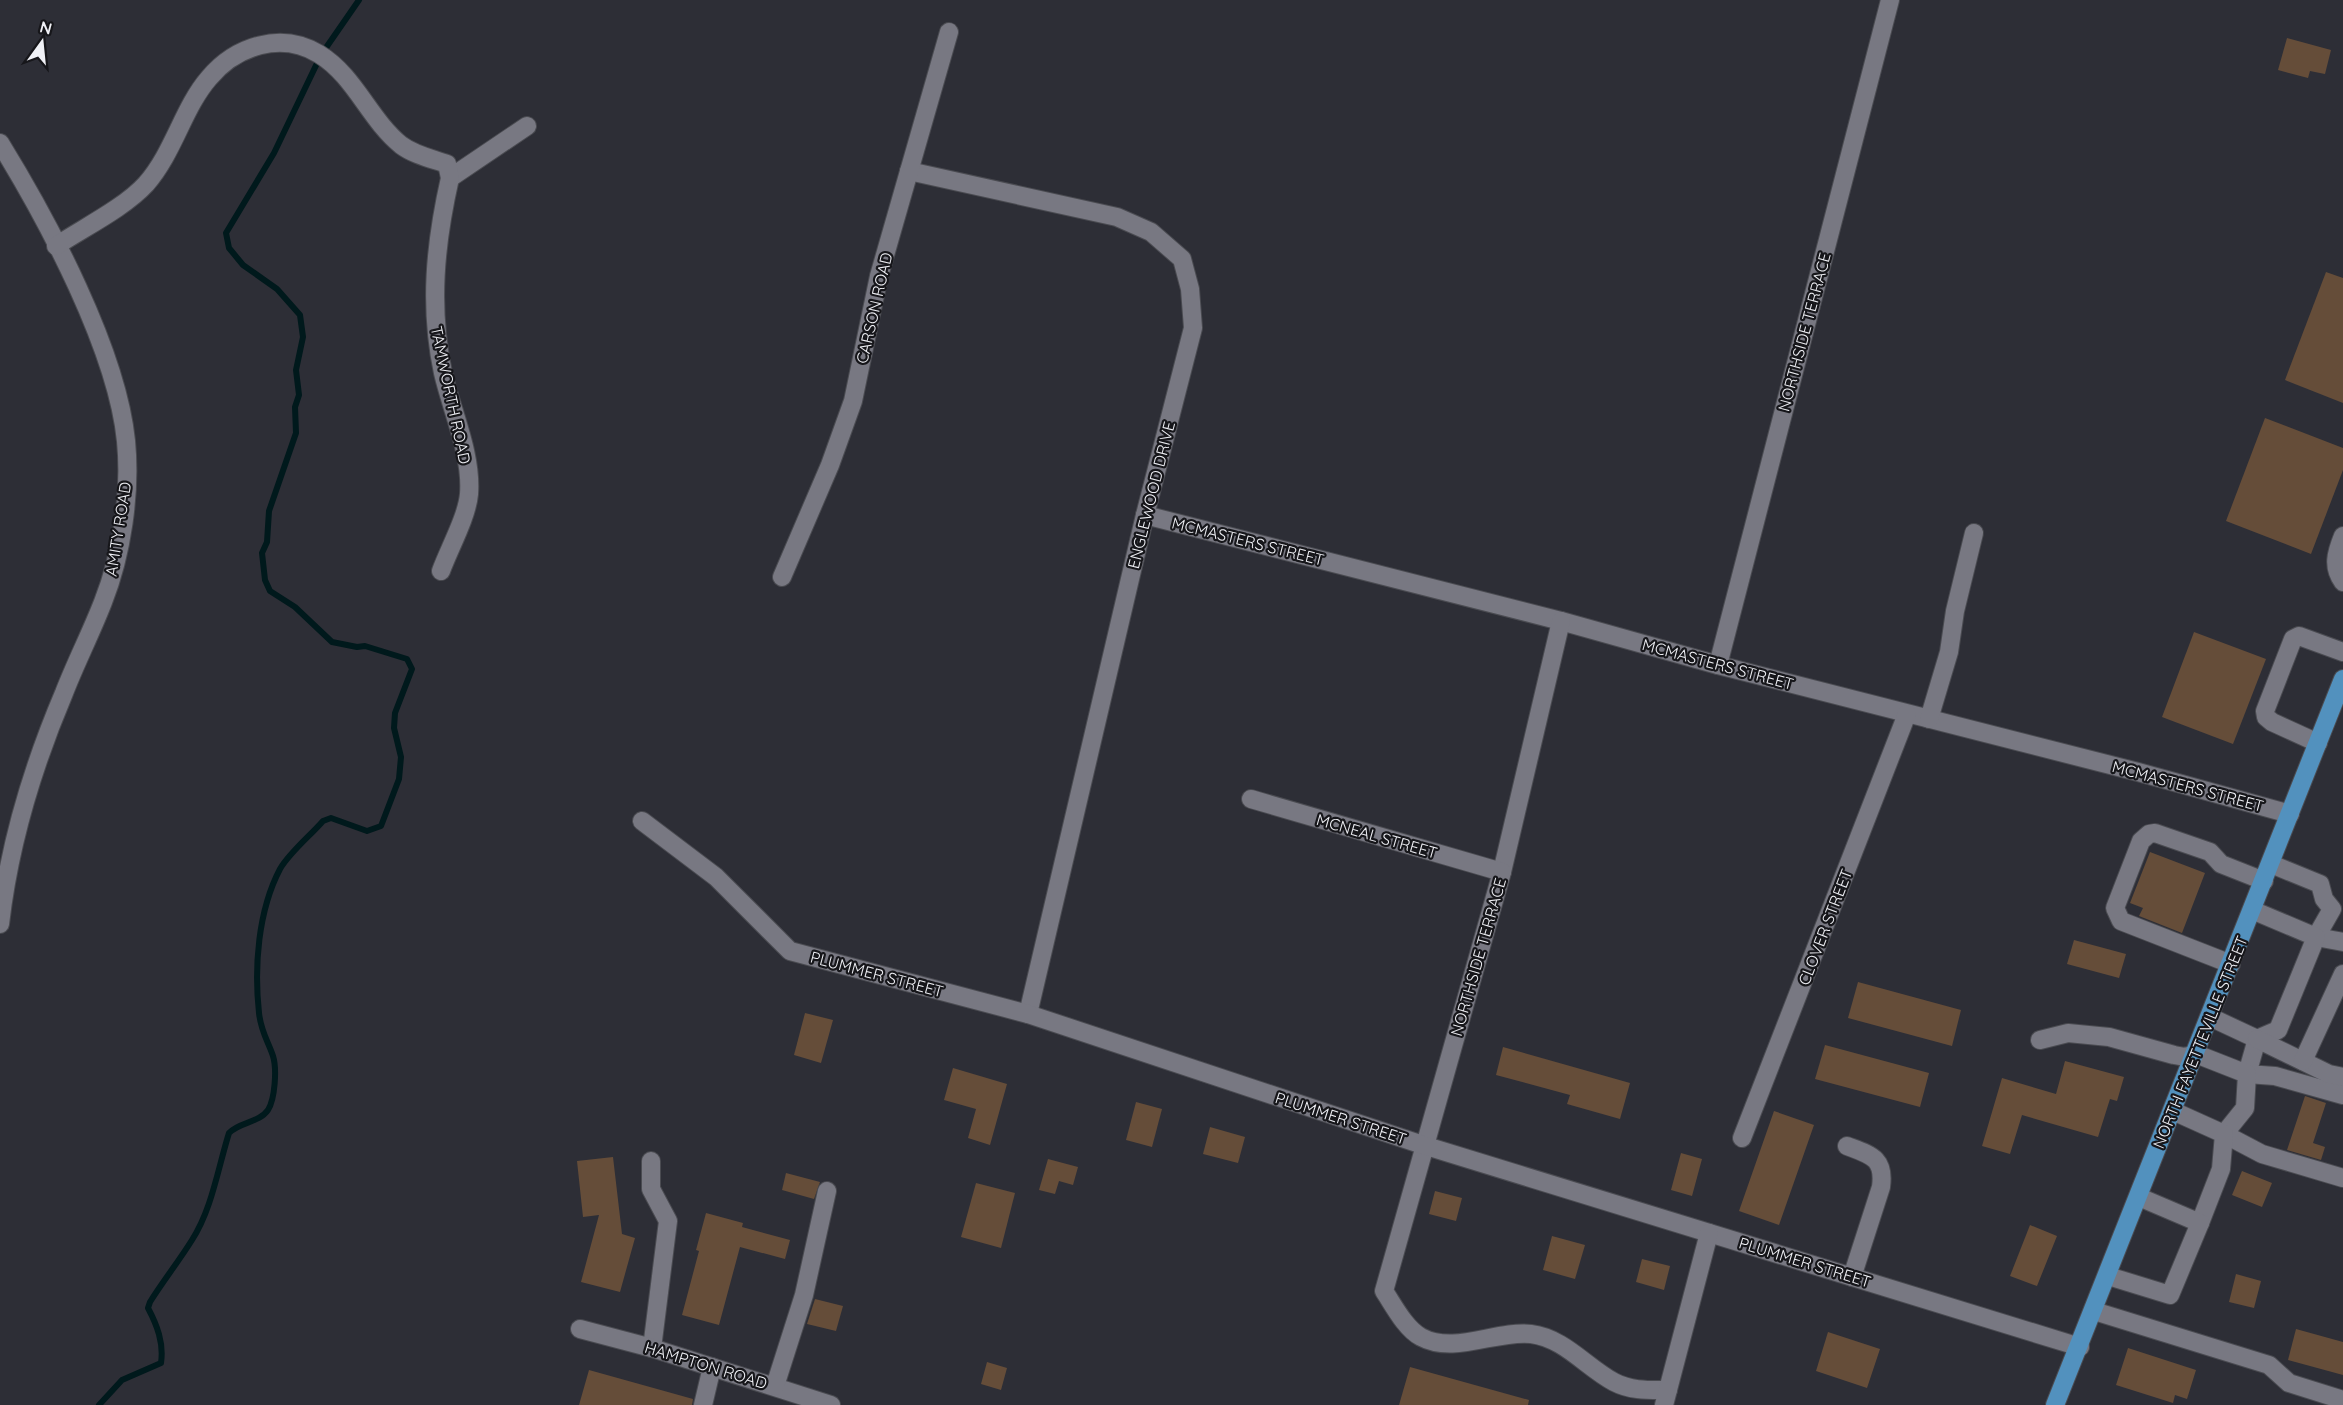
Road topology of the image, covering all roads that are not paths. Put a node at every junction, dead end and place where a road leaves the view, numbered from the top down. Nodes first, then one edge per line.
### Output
1 (1890, 0) edge
2 (949, 33) dead end
3 (527, 126) dead end
4 (0, 143) edge
5 (909, 171) junction
6 (450, 178) junction
7 (56, 246) junction
8 (1145, 515) junction
9 (1974, 533) dead end
10 (2343, 536) edge
11 (441, 572) dead end
12 (782, 577) dead end
13 (2343, 582) edge
14 (1561, 621) junction
15 (2343, 652) edge
16 (1718, 665) junction
17 (2343, 679) edge
18 (2339, 701) edge
19 (1908, 714) junction
20 (1929, 719) junction
21 (2318, 743) junction
22 (1251, 799) dead end
23 (2290, 814) junction
24 (642, 821) dead end
25 (2271, 864) junction
26 (1502, 872) junction
27 (2264, 881) junction
28 (2252, 910) junction
29 (0, 924) edge
30 (2316, 937) junction
31 (2343, 942) edge
32 (2231, 964) junction
33 (2343, 974) edge
34 (1028, 1014) junction
35 (2210, 1017) junction
36 (2257, 1039) junction
37 (2040, 1040) dead end
38 (2196, 1054) junction
39 (2303, 1061) junction
40 (2247, 1074) junction
41 (2343, 1077) edge
42 (2343, 1095) edge
43 (2173, 1111) junction
44 (2224, 1134) junction
45 (1742, 1138) dead end
46 (1423, 1145) junction
47 (1847, 1146) dead end
48 (651, 1161) dead end
49 (2343, 1178) edge
50 (827, 1191) dead end
51 (2139, 1197) junction
52 (2200, 1223) junction
53 (1709, 1233) junction
54 (2108, 1276) junction
55 (1852, 1277) junction
56 (2094, 1311) junction
57 (580, 1329) dead end
58 (2080, 1347) junction
59 (652, 1348) junction
60 (712, 1367) junction
61 (775, 1386) junction
62 (1666, 1398) edge
63 (2343, 1400) edge
64 (703, 1405) edge
65 (831, 1405) edge
66 (2055, 1405) edge

1 - 16 street, NORTHSIDE TERRACE
2 - 5 street, CARSON ROAD
3 - 6 street
4 - 7 street, AMITY ROAD
5 - 8 street, ENGLEWOOD DRIVE
5 - 12 street, CARSON ROAD
6 - 7 street
6 - 11 street, TAMWORTH ROAD
7 - 29 street, AMITY ROAD
8 - 14 street, MCMASTERS STREET
8 - 34 street, ENGLEWOOD DRIVE
9 - 20 street
10 - 13 street
14 - 16 street, MCMASTERS STREET
14 - 26 street, NORTHSIDE TERRACE
15 - 21 street
16 - 19 street, MCMASTERS STREET
17 - 18 main road, NORTH FAYETTEVILLE STREET
18 - 21 main road, NORTH FAYETTEVILLE STREET
19 - 20 street, MCMASTERS STREET
19 - 45 street, CLOVER STREET
20 - 23 street, MCMASTERS STREET
21 - 23 main road, NORTH FAYETTEVILLE STREET
22 - 26 street, MCNEAL STREET
23 - 25 main road, NORTH FAYETTEVILLE STREET
24 - 34 street, PLUMMER STREET
25 - 27 main road, NORTH FAYETTEVILLE STREET
25 - 30 street
26 - 46 street, NORTHSIDE TERRACE
27 - 28 main road, NORTH FAYETTEVILLE STREET
27 - 32 street
28 - 30 street
28 - 32 main road, NORTH FAYETTEVILLE STREET
30 - 31 street
30 - 36 street
32 - 35 main road, NORTH FAYETTEVILLE STREET
33 - 39 street
34 - 46 street, PLUMMER STREET
35 - 36 street
35 - 38 main road, NORTH FAYETTEVILLE STREET
36 - 39 street
36 - 40 street
37 - 38 street
38 - 40 street
38 - 43 main road, NORTH FAYETTEVILLE STREET
39 - 41 street
40 - 42 street
40 - 44 street
43 - 44 street
43 - 51 main road, NORTH FAYETTEVILLE STREET
44 - 49 street
44 - 52 street
46 - 53 street, PLUMMER STREET
46 - 62 street, NORTHSIDE TERRACE
47 - 55 street
48 - 59 street
50 - 61 street
51 - 52 street
51 - 54 main road, NORTH FAYETTEVILLE STREET
52 - 54 street
53 - 55 street, PLUMMER STREET
53 - 62 street
54 - 56 main road, NORTH FAYETTEVILLE STREET
55 - 58 street, PLUMMER STREET
56 - 58 main road, NORTH FAYETTEVILLE STREET
56 - 63 street
57 - 59 street, HAMPTON ROAD
58 - 66 main road, NORTH FAYETTEVILLE STREET
59 - 60 street, HAMPTON ROAD
60 - 61 street, HAMPTON ROAD
60 - 64 street
61 - 65 street, HAMPTON ROAD

